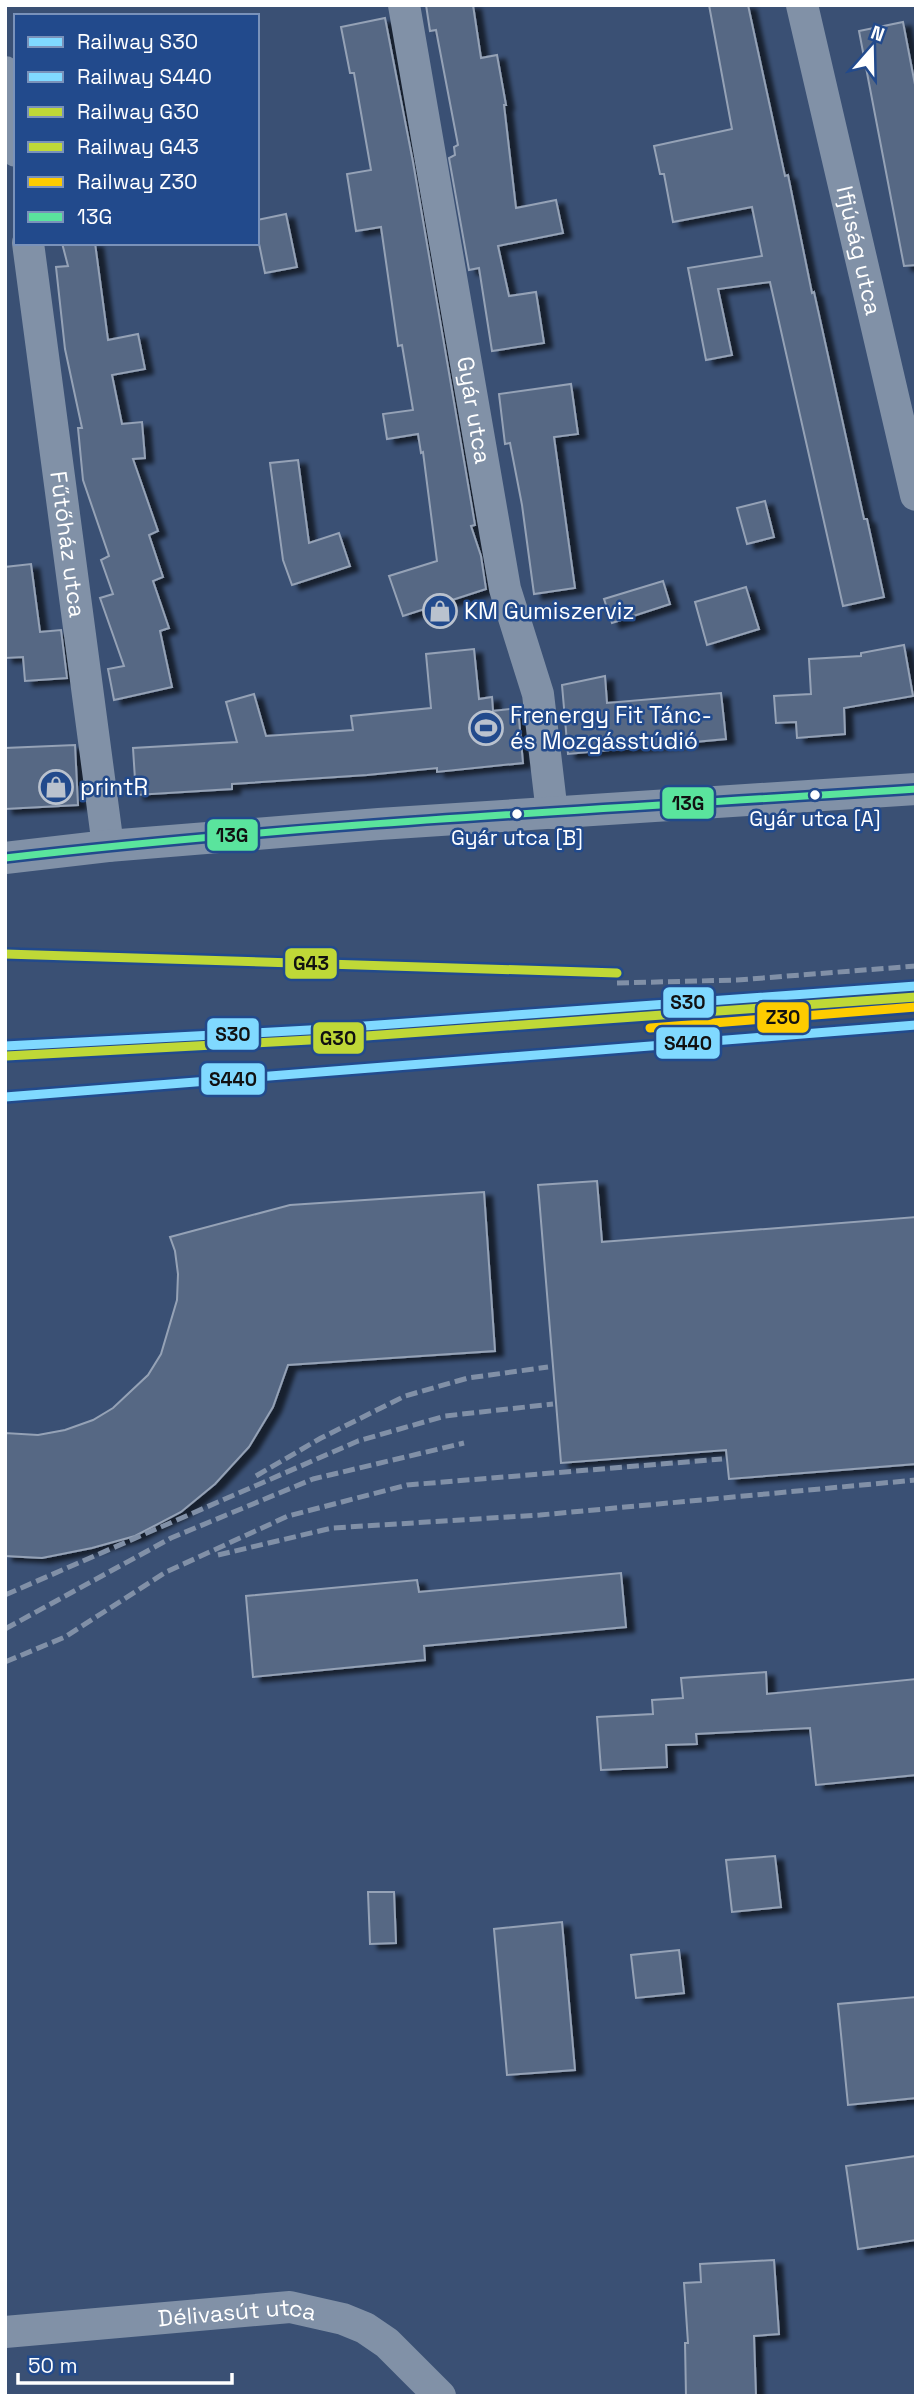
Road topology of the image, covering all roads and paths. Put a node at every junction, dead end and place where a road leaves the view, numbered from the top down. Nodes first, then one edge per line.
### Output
1 (404, 5) edge
2 (802, 5) edge
3 (5, 72) edge
4 (14, 137) edge
5 (28, 245) edge
6 (916, 495) edge
7 (916, 789) edge
8 (552, 813) junction
9 (107, 846) junction
10 (5, 858) edge
11 (5, 2332) edge
12 (440, 2396) edge

1 - 8 street, Gyár utca
2 - 6 street, Ifjúság utca
3 - 4 street
5 - 9 street, Fűtőház utca
7 - 8 street
8 - 9 street
9 - 10 street
11 - 12 street, Délivasút utca

